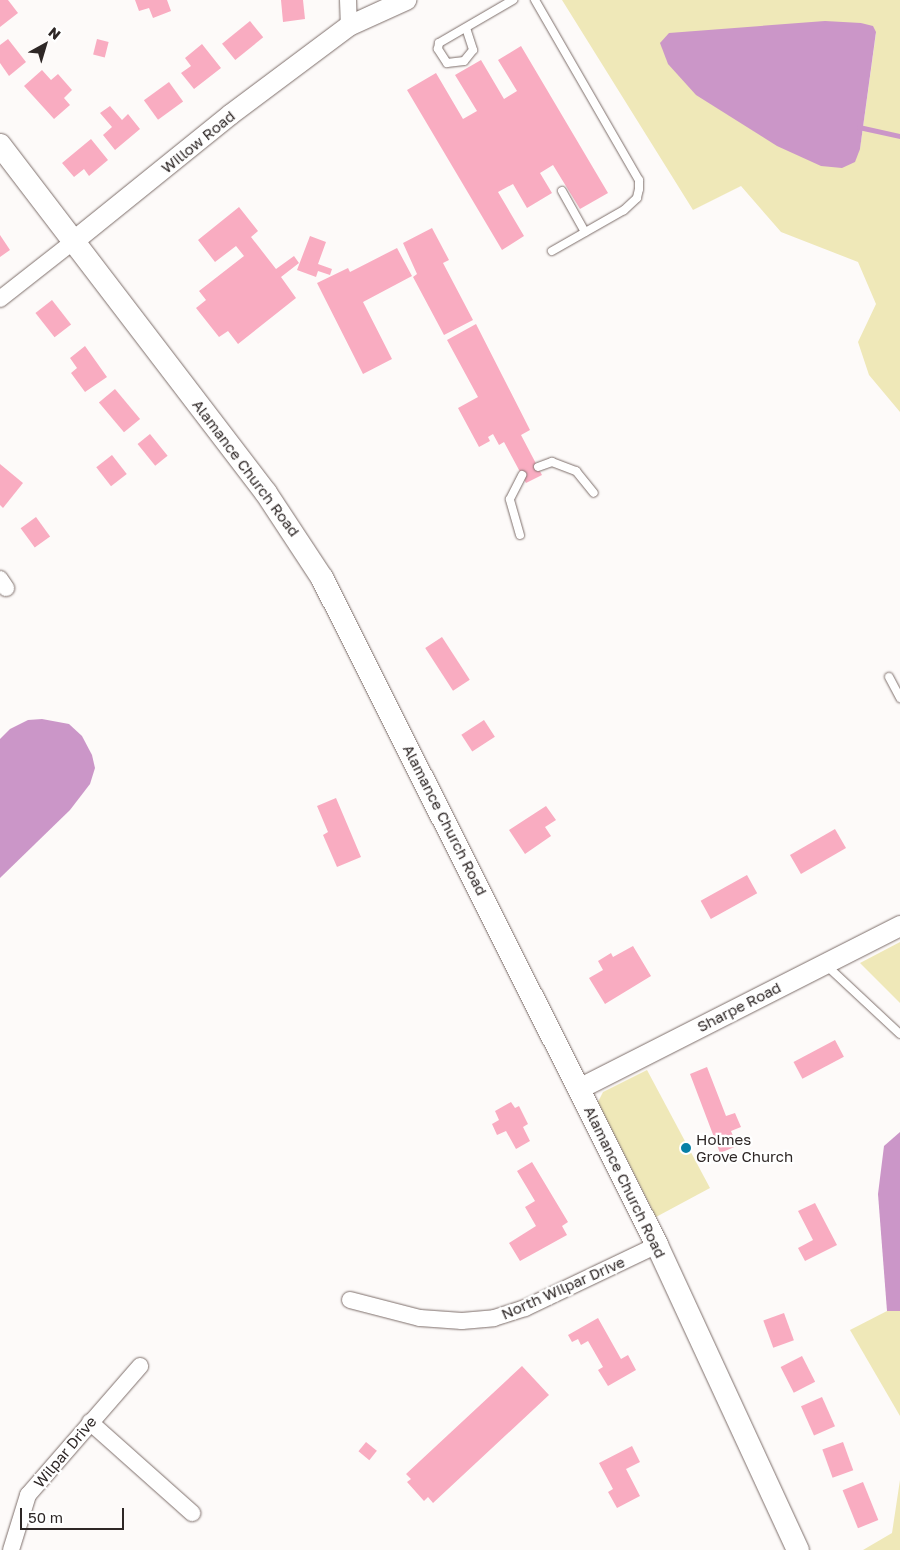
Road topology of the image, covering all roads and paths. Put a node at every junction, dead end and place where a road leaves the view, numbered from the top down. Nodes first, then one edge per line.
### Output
1 (348, 0) edge
2 (406, 0) edge
3 (513, 0) edge
4 (535, 0) edge
5 (349, 26) junction
6 (466, 28) junction
7 (0, 145) edge
8 (562, 191) dead end
9 (585, 232) junction
10 (74, 241) junction
11 (552, 251) dead end
12 (0, 299) edge
13 (538, 467) dead end
14 (522, 475) dead end
15 (594, 493) dead end
16 (520, 535) dead end
17 (889, 677) dead end
18 (900, 698) edge
19 (900, 926) edge
20 (824, 964) junction
21 (900, 1034) edge
22 (579, 1089) junction
23 (657, 1246) junction
24 (350, 1300) dead end
25 (140, 1366) dead end
26 (90, 1422) junction
27 (192, 1513) dead end
28 (11, 1550) edge
29 (798, 1550) edge

1 - 5 street
2 - 5 street, Willow Road
3 - 6 lane
4 - 9 lane
5 - 10 street, Willow Road
6 - 6 lane
7 - 10 main road, Alamance Church Road
8 - 9 lane
9 - 11 lane
10 - 12 street, Willow Road
10 - 22 main road, Alamance Church Road
13 - 15 lane
14 - 16 lane
17 - 18 lane
19 - 20 street, Sharpe Road
20 - 21 lane
20 - 22 street, Sharpe Road
22 - 23 main road, Alamance Church Road
23 - 24 street, North Wilpar Drive
23 - 29 main road, Alamance Church Road
25 - 26 street, Wilpar Drive
26 - 27 street
26 - 28 street, Wilpar Drive

